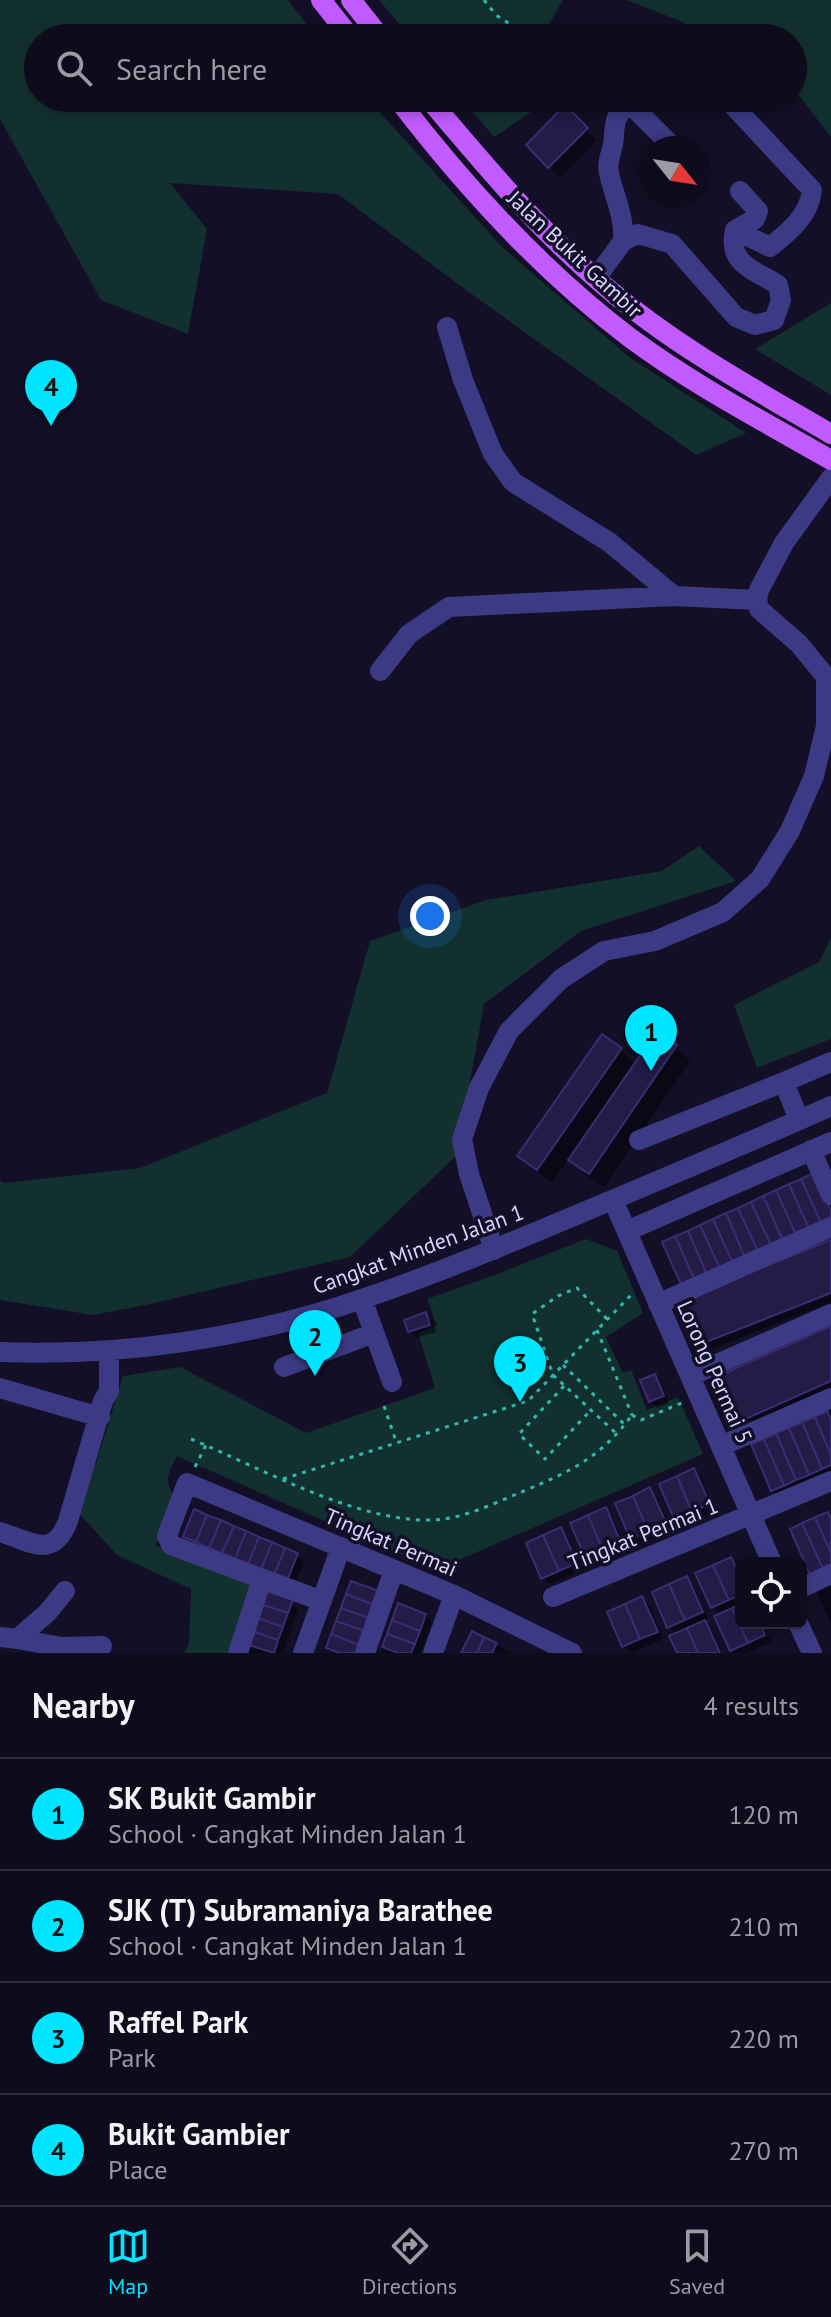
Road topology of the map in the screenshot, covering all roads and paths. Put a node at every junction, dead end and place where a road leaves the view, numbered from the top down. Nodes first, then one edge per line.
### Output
1 (321, 0) edge
2 (351, 0) edge
3 (484, 0) edge
4 (340, 24) edge
5 (370, 24) edge
6 (510, 24) edge
7 (409, 112) edge
8 (440, 112) edge
9 (623, 112) edge
10 (638, 112) edge
11 (739, 112) edge
12 (662, 136) edge
13 (740, 191) dead end
14 (735, 230) junction
15 (623, 241) junction
16 (596, 278) junction
17 (447, 327) dead end
18 (831, 434) edge
19 (831, 460) edge
20 (831, 478) edge
21 (674, 596) junction
22 (757, 600) junction
23 (380, 671) dead end
24 (831, 1062) edge
25 (784, 1082) junction
26 (831, 1106) edge
27 (799, 1120) junction
28 (639, 1140) dead end
29 (831, 1142) edge
30 (811, 1150) junction
31 (831, 1195) edge
32 (613, 1200) junction
33 (831, 1227) edge
34 (627, 1231) junction
35 (494, 1250) junction
36 (647, 1278) junction
37 (362, 1299) junction
38 (658, 1304) junction
39 (831, 1314) edge
40 (607, 1319) junction
41 (597, 1330) junction
42 (374, 1333) junction
43 (103, 1351) junction
44 (0, 1352) edge
45 (563, 1365) junction
46 (284, 1367) dead end
47 (553, 1375) junction
48 (690, 1376) junction
49 (392, 1382) dead end
50 (564, 1386) junction
51 (0, 1388) edge
52 (699, 1396) junction
53 (831, 1398) edge
54 (384, 1406) dead end
55 (101, 1409) junction
56 (591, 1410) junction
57 (632, 1415) junction
58 (625, 1425) junction
59 (618, 1435) junction
60 (191, 1439) dead end
61 (397, 1444) junction
62 (206, 1445) junction
63 (721, 1446) junction
64 (190, 1478) junction
65 (283, 1479) junction
66 (831, 1481) edge
67 (751, 1516) junction
68 (0, 1532) edge
69 (341, 1547) junction
70 (769, 1557) edge
71 (394, 1570) junction
72 (831, 1574) edge
73 (262, 1579) junction
74 (807, 1585) edge
75 (65, 1591) dead end
76 (454, 1595) junction
77 (553, 1597) dead end
78 (322, 1601) junction
79 (800, 1629) edge
80 (8, 1638) edge
81 (102, 1646) dead end
82 (805, 1651) edge
83 (238, 1653) edge
84 (303, 1653) edge
85 (365, 1653) edge
86 (433, 1653) edge
87 (572, 1653) edge

1 - 4 main road
2 - 5 main road
3 - 6 path
7 - 19 main road, Jalan Bukit Gambir
8 - 16 main road, Jalan Bukit Gambir
9 - 15 street
10 - 12 street
11 - 14 street
13 - 14 street
14 - 15 street
15 - 16 street
16 - 18 main road, Jalan Bukit Gambir
17 - 21 street
20 - 22 street
21 - 22 street
21 - 23 street
22 - 35 street
24 - 25 street
25 - 27 street
25 - 28 street
26 - 27 street, Cangkat Minden Jalan 1
27 - 32 street, Cangkat Minden Jalan 1
29 - 30 street
30 - 31 street
30 - 34 street
32 - 34 street, Lorong Permai 5
32 - 35 street, Cangkat Minden Jalan 1
33 - 38 street
34 - 36 street, Lorong Permai 5
35 - 37 street, Cangkat Minden Jalan 1
36 - 38 street, Lorong Permai 5
36 - 40 path
37 - 42 street
37 - 43 street, Cangkat Minden Jalan 1
38 - 48 street, Lorong Permai 5
39 - 48 street
40 - 41 path
40 - 47 path
41 - 45 path
41 - 57 path
42 - 46 street
42 - 49 street
43 - 44 street, Cangkat Minden Jalan 1
43 - 55 street
45 - 47 path
45 - 58 path
47 - 50 path
47 - 61 path
48 - 52 street, Lorong Permai 5
50 - 56 path
50 - 56 path
51 - 55 street
52 - 57 path
52 - 63 street, Lorong Permai 5
53 - 63 street
54 - 61 path
55 - 68 street
56 - 59 path
57 - 58 path
58 - 59 path
59 - 65 path
60 - 62 path
61 - 65 path
62 - 64 path
62 - 65 path
63 - 67 street, Lorong Permai 5
64 - 69 street, Tingkat Permai
64 - 73 street
66 - 67 street, Tingkat Permai 1
67 - 70 street, Lorong Permai 5
67 - 77 street, Tingkat Permai 1
69 - 71 street, Tingkat Permai
69 - 78 street
71 - 76 street, Tingkat Permai
71 - 85 street
72 - 74 street
73 - 78 street
73 - 83 street
75 - 80 street
76 - 86 street
76 - 87 street, Tingkat Permai
78 - 84 street
79 - 82 street
80 - 81 street

